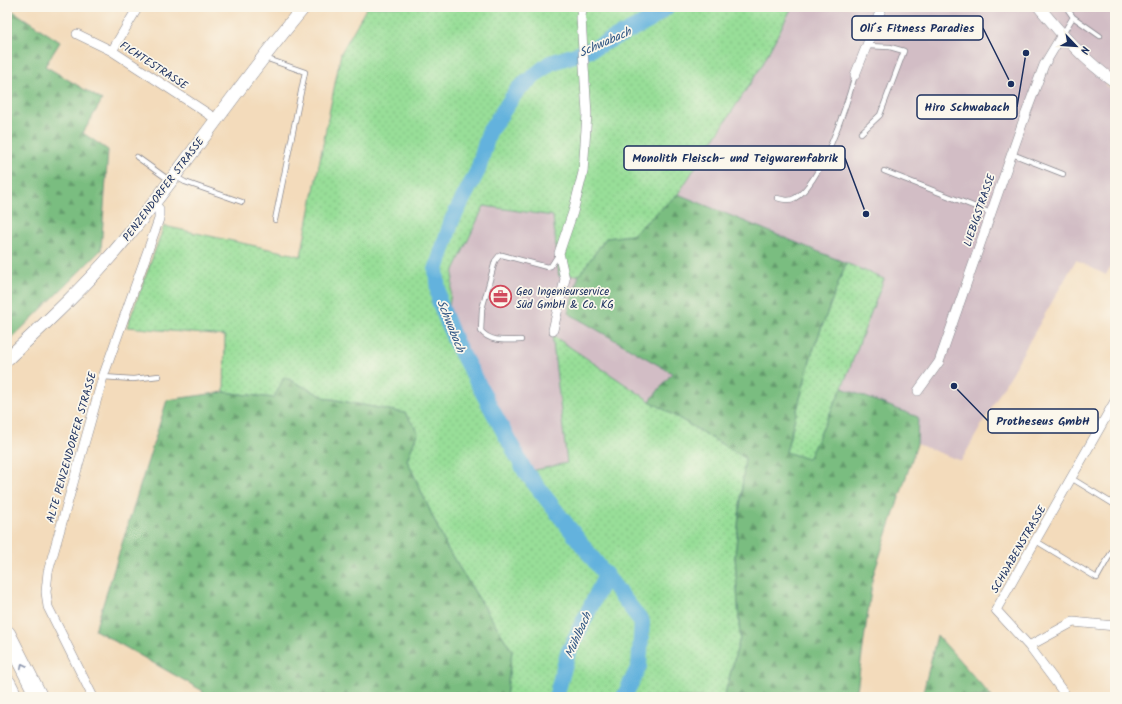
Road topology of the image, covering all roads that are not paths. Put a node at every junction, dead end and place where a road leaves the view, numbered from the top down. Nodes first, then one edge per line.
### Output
1 (138, 7) edge
2 (304, 7) edge
3 (582, 7) edge
4 (882, 7) edge
5 (1066, 7) edge
6 (1044, 9) edge
7 (1073, 17) junction
8 (77, 34) dead end
9 (1062, 35) junction
10 (1100, 36) dead end
11 (867, 46) junction
12 (112, 52) junction
13 (263, 57) junction
14 (855, 75) joint
15 (1115, 82) edge
16 (216, 119) junction
17 (861, 132) dead end
18 (1012, 154) junction
19 (136, 157) dead end
20 (884, 171) dead end
21 (1063, 174) dead end
22 (172, 179) junction
23 (777, 198) dead end
24 (242, 202) dead end
25 (154, 203) junction
26 (991, 213) junction
27 (275, 220) dead end
28 (559, 253) junction
29 (553, 330) dead end
30 (521, 340) dead end
31 (7, 359) edge
32 (159, 376) dead end
33 (103, 377) junction
34 (918, 391) dead end
35 (1115, 401) edge
36 (1071, 478) junction
37 (1115, 505) edge
38 (1036, 541) junction
39 (1115, 546) edge
40 (1115, 626) edge
41 (7, 634) edge
42 (1029, 646) junction
43 (7, 683) edge
44 (14, 697) edge
45 (39, 697) edge
46 (93, 697) edge
47 (1067, 697) edge

1 - 12 street
2 - 13 main road, PENZENDORFER STRASSE
3 - 28 street
4 - 11 street
5 - 7 lane
6 - 9 street
7 - 9 lane
7 - 10 lane
8 - 12 street, FICHTESTRASSE
9 - 15 street
9 - 18 street, LIEBIGSTRASSE
11 - 14 street
11 - 17 lane
12 - 16 street, FICHTESTRASSE
13 - 16 main road, PENZENDORFER STRASSE
13 - 27 lane
14 - 23 lane
16 - 22 main road, PENZENDORFER STRASSE
18 - 21 lane
18 - 26 street, LIEBIGSTRASSE
19 - 22 lane
20 - 26 lane
22 - 24 lane
22 - 25 main road, PENZENDORFER STRASSE
25 - 31 main road, PENZENDORFER STRASSE
25 - 33 street, ALTE PENZENDORFER STRASSE
26 - 34 street, LIEBIGSTRASSE
28 - 29 street
28 - 30 lane
32 - 33 lane
33 - 46 street, ALTE PENZENDORFER STRASSE
35 - 36 street, SCHWABENSTRASSE
36 - 37 lane
36 - 38 street, SCHWABENSTRASSE
38 - 39 lane
38 - 42 street, SCHWABENSTRASSE
40 - 42 street
45 -> 41 highway
42 - 47 street, SCHWABENSTRASSE
43 - 44 highway

